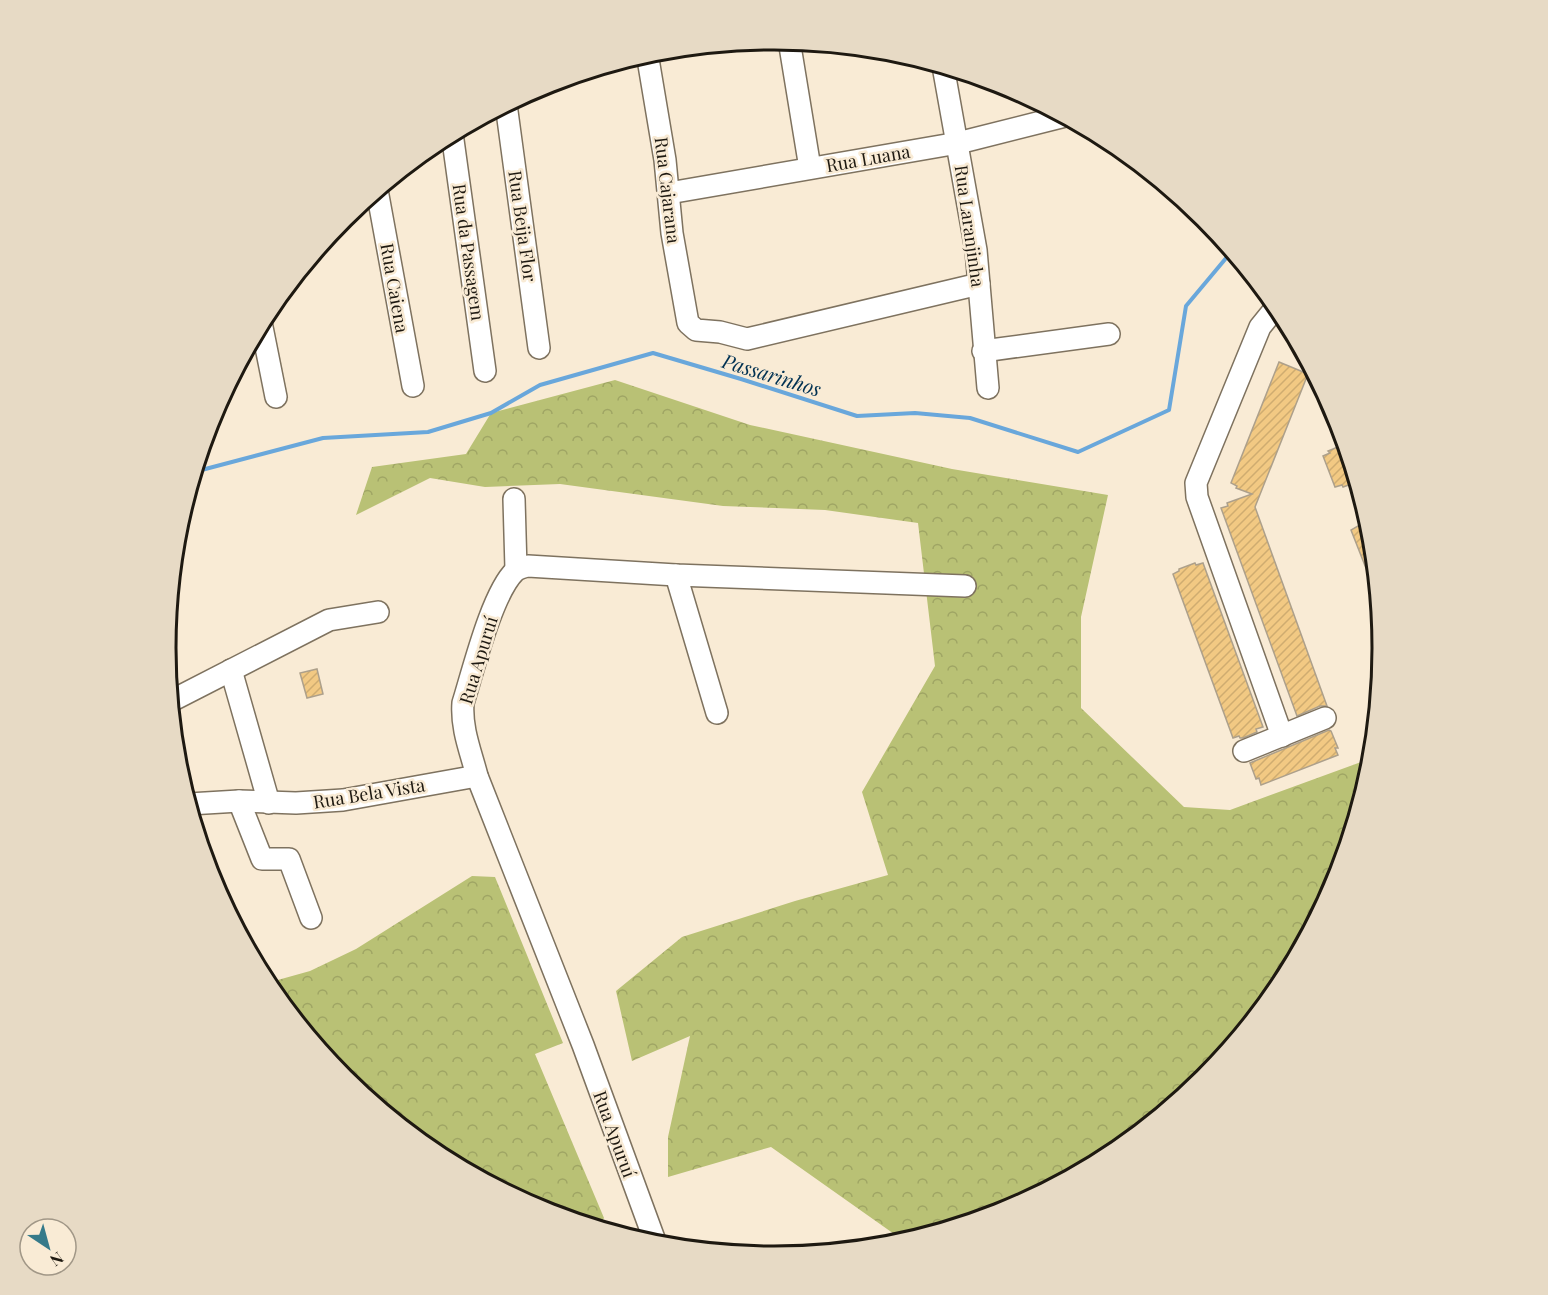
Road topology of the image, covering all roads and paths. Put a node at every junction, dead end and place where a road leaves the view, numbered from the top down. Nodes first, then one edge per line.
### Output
1 (791, 50) edge
2 (649, 63) edge
3 (945, 75) edge
4 (507, 113) edge
5 (1053, 119) edge
6 (453, 143) edge
7 (958, 143) junction
8 (810, 168) junction
9 (669, 193) junction
10 (379, 199) edge
11 (979, 284) junction
12 (1270, 314) edge
13 (1109, 334) dead end
14 (264, 336) edge
15 (539, 348) dead end
16 (983, 351) junction
17 (486, 371) dead end
18 (413, 386) dead end
19 (988, 388) dead end
20 (276, 397) dead end
21 (514, 499) dead end
22 (516, 570) junction
23 (676, 575) junction
24 (965, 586) dead end
25 (378, 612) dead end
26 (231, 670) junction
27 (178, 697) edge
28 (717, 713) dead end
29 (1325, 718) dead end
30 (1282, 736) junction
31 (1244, 751) dead end
32 (477, 776) junction
33 (238, 801) junction
34 (268, 803) junction
35 (196, 804) edge
36 (311, 918) dead end
37 (652, 1233) edge

1 - 8 street
2 - 9 street, Rua Cajarana
3 - 7 street, Rua Laranjinha
4 - 15 street, Rua Beija Flor
5 - 7 street, Rua Luana
6 - 17 street, Rua da Passagem
7 - 8 street, Rua Luana
7 - 11 street, Rua Laranjinha
8 - 9 street, Rua Luana
9 - 11 street, Rua Cajarana
10 - 18 street, Rua Caiena
11 - 16 street, Rua Laranjinha
12 - 30 street
13 - 16 street
14 - 20 street
16 - 19 street, Rua Laranjinha
21 - 22 street
22 - 23 street
22 - 32 street, Rua Apuruí
23 - 24 street
23 - 28 street
25 - 26 street
26 - 27 street
26 - 34 street
29 - 30 street
30 - 31 street
32 - 34 street, Rua Bela Vista
32 - 37 street, Rua Apuruí
33 - 34 street, Rua Bela Vista
33 - 35 street, Rua Bela Vista
33 - 36 street

